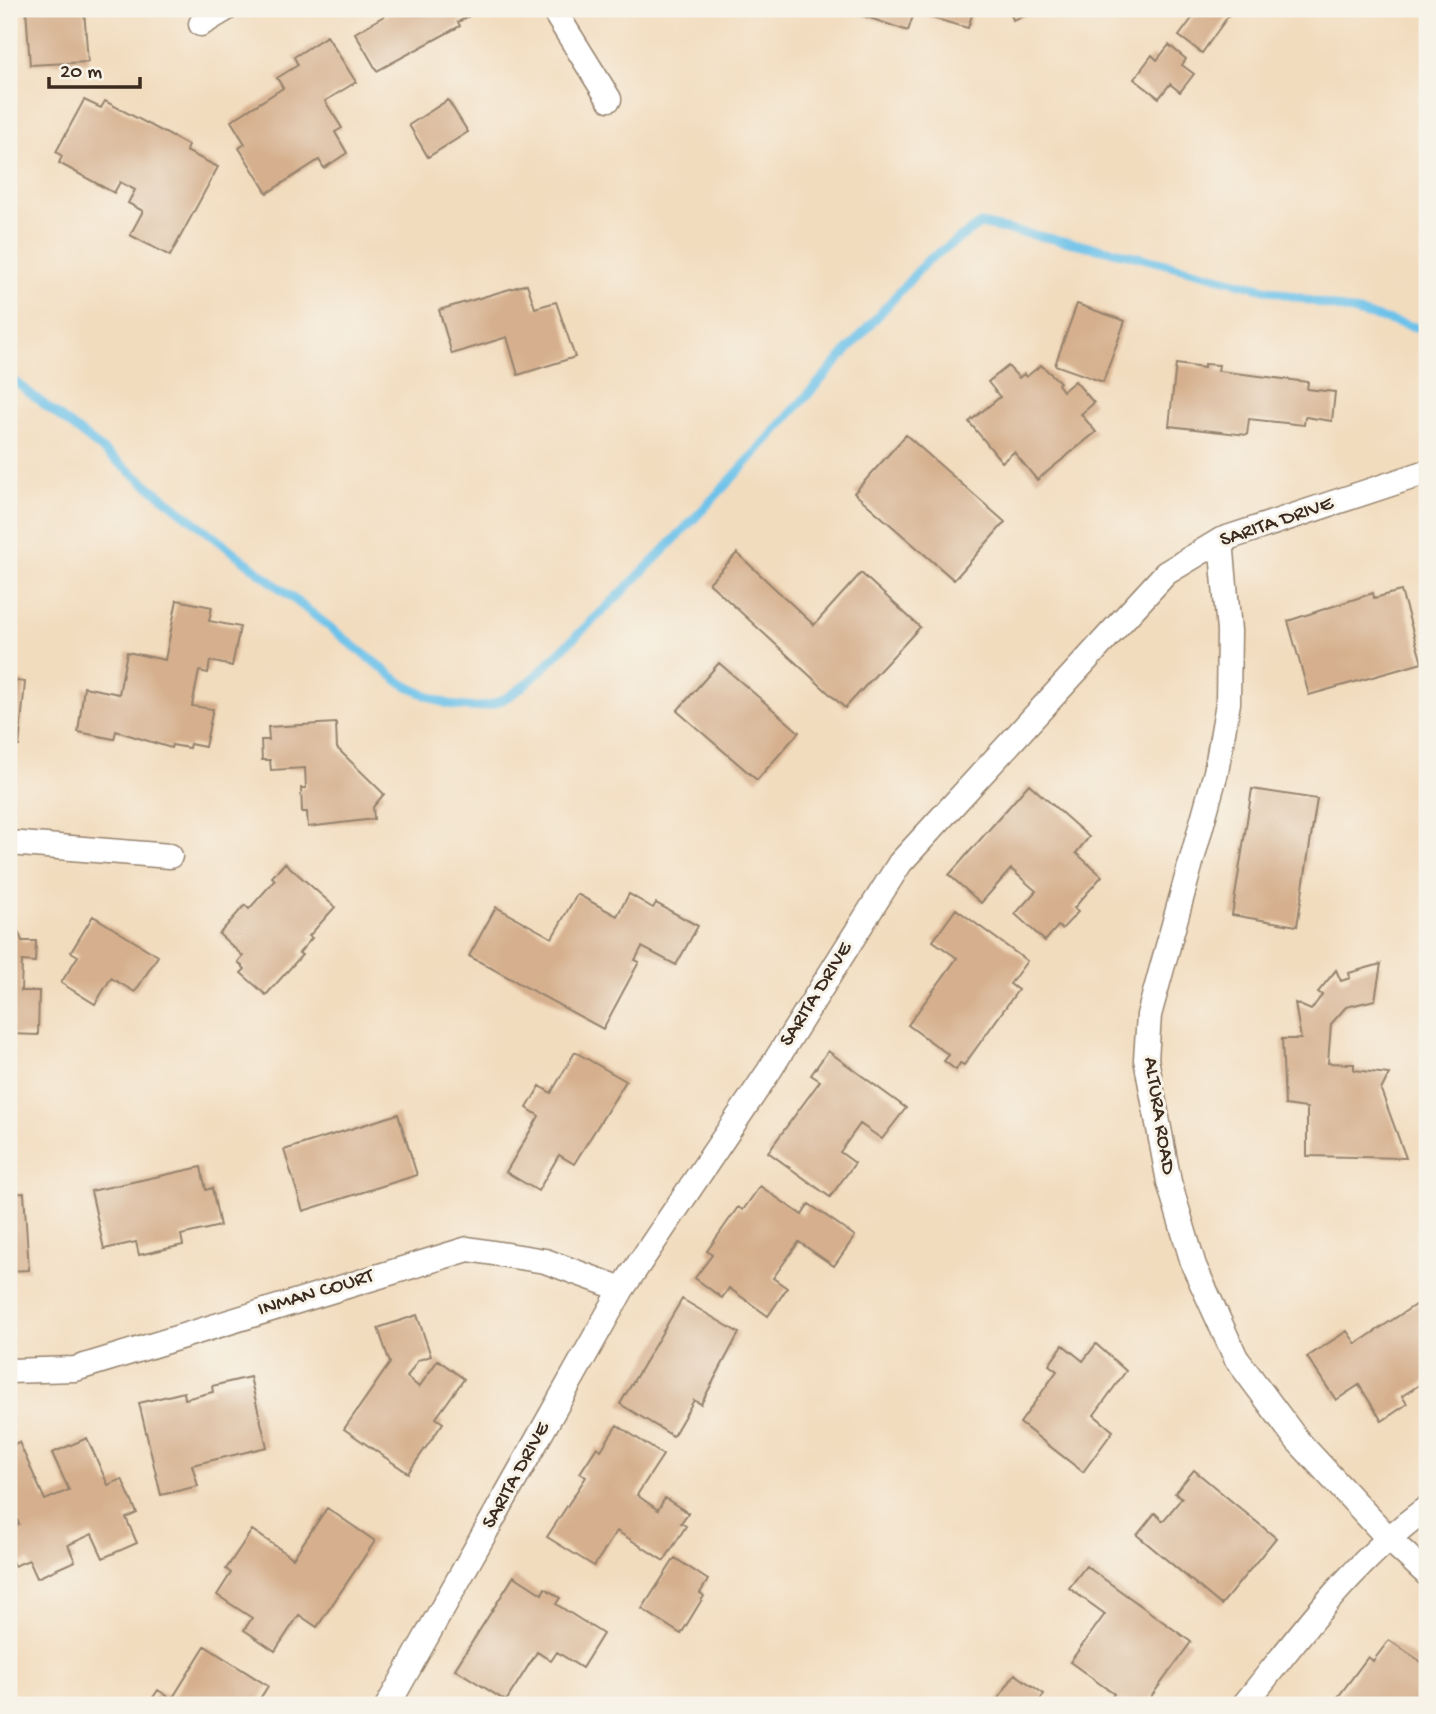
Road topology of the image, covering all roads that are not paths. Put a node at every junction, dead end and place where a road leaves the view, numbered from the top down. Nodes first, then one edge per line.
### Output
1 (226, 9) edge
2 (553, 9) edge
3 (201, 24) dead end
4 (609, 99) dead end
5 (1427, 472) edge
6 (1222, 540) junction
7 (9, 843) edge
8 (170, 856) dead end
9 (622, 1289) junction
10 (9, 1371) edge
11 (1427, 1508) edge
12 (1389, 1539) junction
13 (1427, 1574) edge
14 (388, 1705) edge
15 (1244, 1705) edge

1 - 3 street
2 - 4 street
5 - 6 street, SARITA DRIVE
6 - 9 street, SARITA DRIVE
6 - 12 street, ALTURA ROAD
7 - 8 street
9 - 10 street, INMAN COURT
9 - 14 street, SARITA DRIVE
11 - 12 street
12 - 13 street, ALTURA ROAD
12 - 15 street

